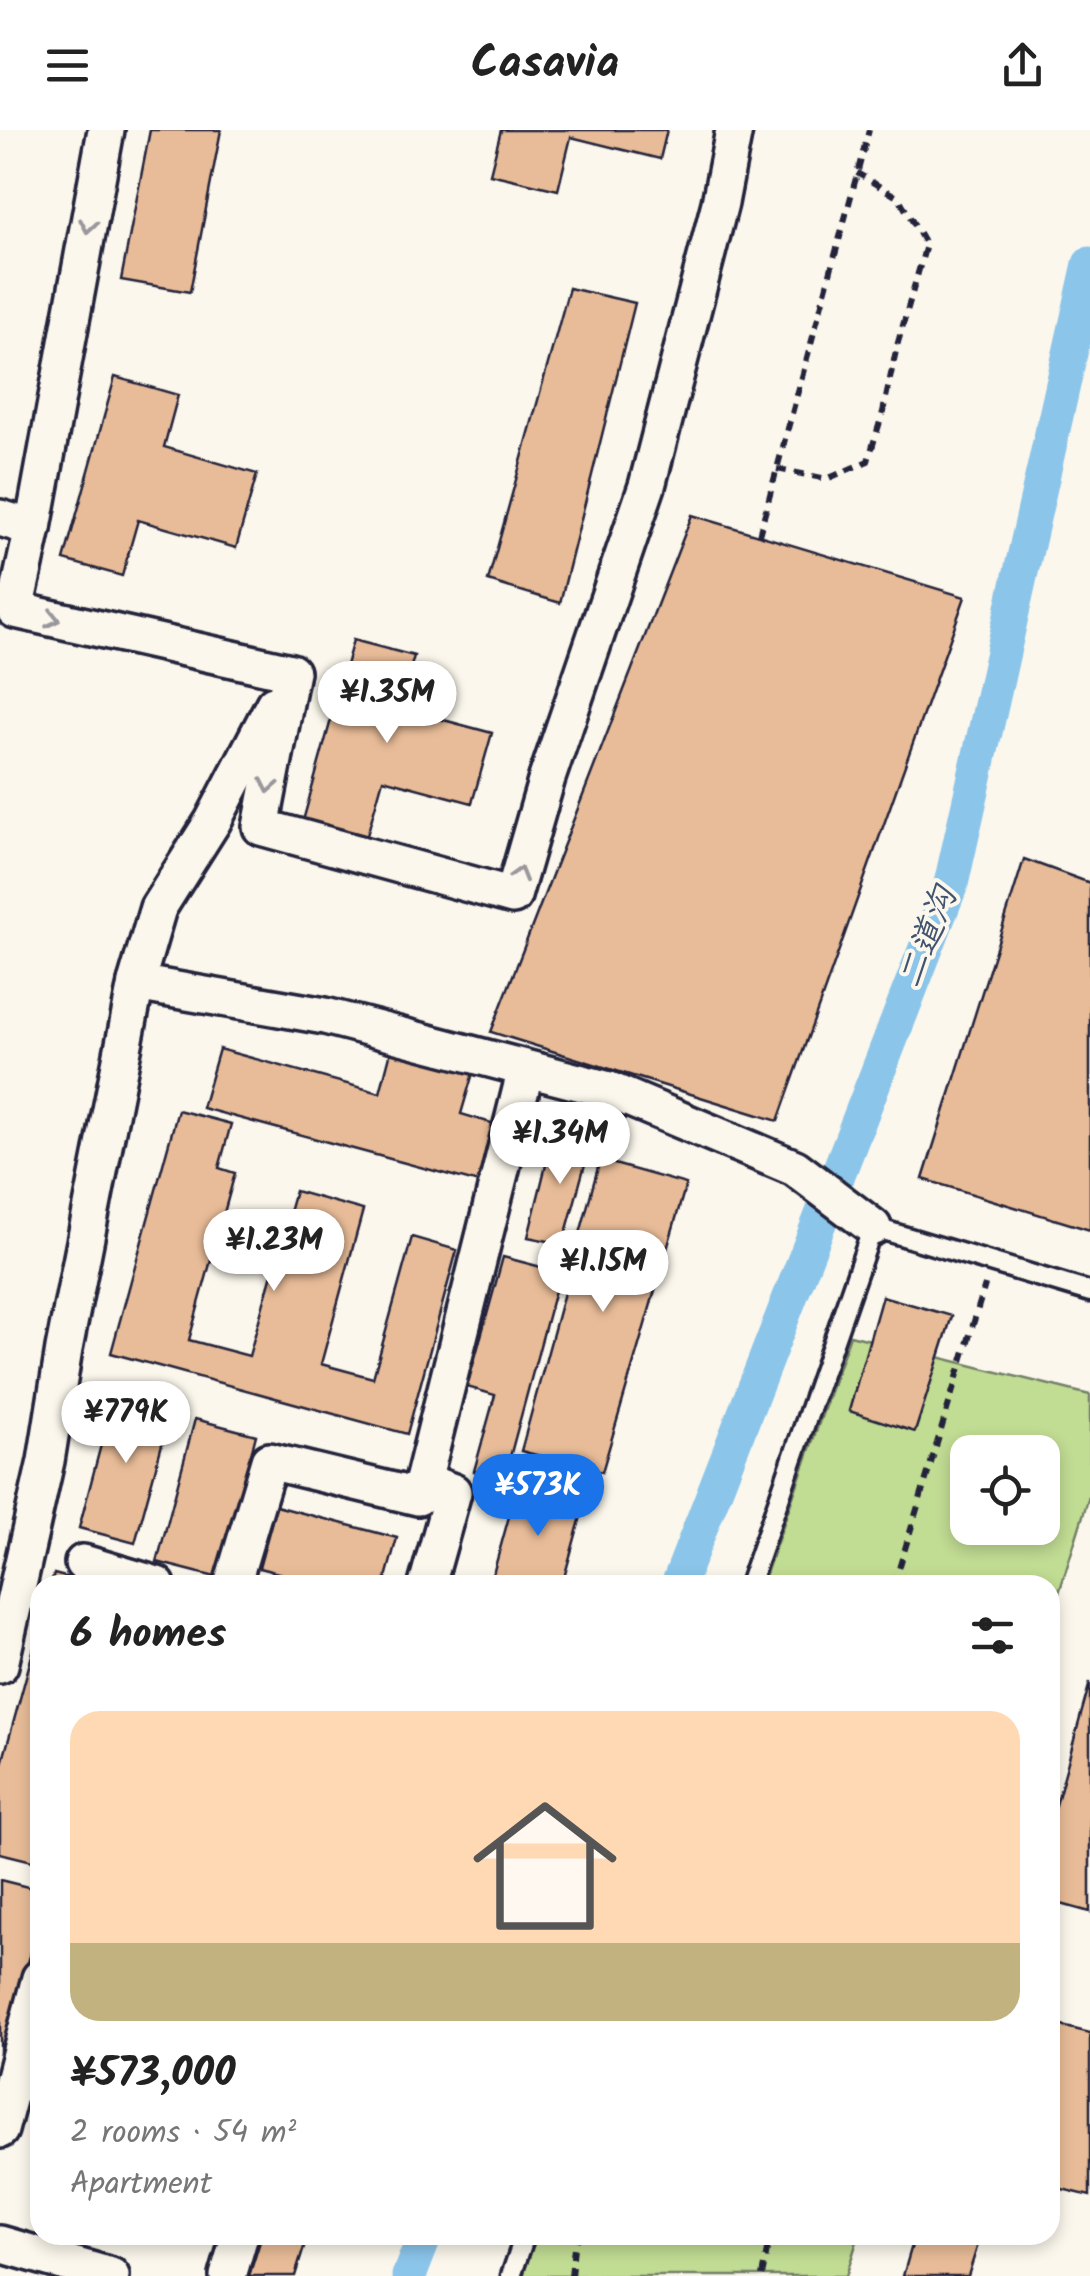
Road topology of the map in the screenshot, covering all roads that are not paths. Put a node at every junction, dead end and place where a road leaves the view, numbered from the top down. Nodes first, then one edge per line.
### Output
1 (106, 130) edge
2 (734, 130) edge
3 (17, 523) edge
4 (291, 672) junction
5 (136, 983) junction
6 (526, 1069) junction
7 (872, 1226) junction
8 (1090, 1292) edge
9 (423, 1481) junction
10 (83, 1564) dead end
11 (122, 1575) edge
12 (235, 1575) edge
13 (429, 1575) edge
14 (751, 1575) edge
15 (0, 1665) edge
16 (30, 2016) edge
17 (0, 2130) edge
18 (0, 2244) edge
19 (237, 2245) edge
20 (521, 2245) edge
21 (111, 2276) edge
22 (228, 2276) edge
23 (510, 2276) edge

1 -> 3 street
4 -> 2 street
3 -> 4 street
4 - 5 street
5 - 6 street
5 - 15 street
6 - 7 street
6 - 9 street
7 - 8 lane
7 - 14 lane
9 - 12 street
9 - 13 street
10 - 11 street
16 - 17 street
18 - 21 street
19 - 22 street
20 - 23 lane

